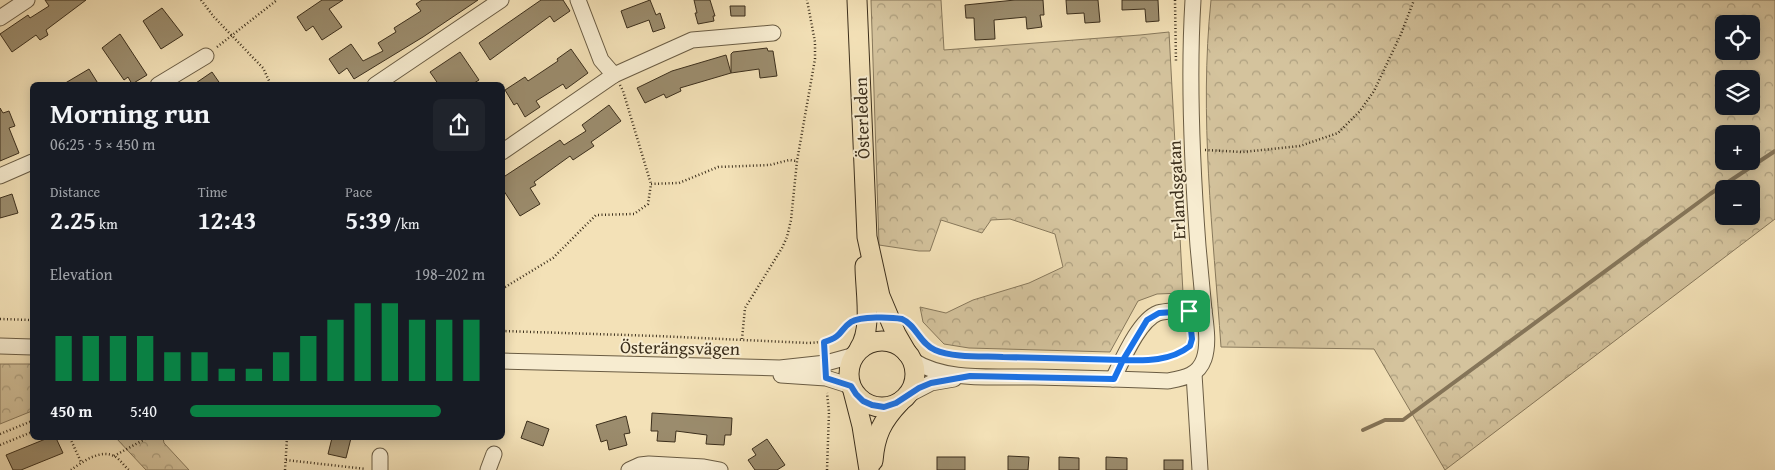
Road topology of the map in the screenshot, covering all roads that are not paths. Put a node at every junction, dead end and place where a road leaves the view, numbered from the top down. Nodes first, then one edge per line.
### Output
1 (27, 0) edge
2 (502, 0) edge
3 (578, 0) edge
4 (857, 0) edge
5 (1193, 0) edge
6 (0, 18) edge
7 (773, 33) dead end
8 (206, 56) road end
9 (614, 75) junction
10 (163, 82) edge
11 (379, 82) edge
12 (505, 150) edge
13 (30, 163) edge
14 (0, 176) edge
15 (868, 237) junction
16 (1197, 310) junction
17 (0, 346) edge
18 (30, 347) edge
19 (857, 352) junction
20 (0, 354) edge
21 (30, 355) edge
22 (909, 357) junction
23 (505, 361) edge
24 (505, 368) edge
25 (826, 370) junction
26 (1194, 374) junction
27 (970, 376) junction
28 (1114, 379) junction
29 (852, 388) junction
30 (904, 398) junction
31 (494, 454) dead end
32 (488, 470) edge
33 (629, 470) edge
34 (720, 470) edge
35 (871, 470) edge
36 (1200, 470) edge

1 - 6 street
2 - 11 street
3 - 9 street
4 - 15 main road, Österleden
5 - 16 street, Erlandsgatan
7 - 9 street
8 - 10 street
9 - 12 street
13 - 14 street
15 - 19 main road, Österleden
15 - 22 main road, Österleden
16 - 26 street, Erlandsgatan
16 - 28 street
17 - 18 street
19 - 22 main road
19 - 25 street, Österängsvägen
19 - 29 main road, Österleden
20 - 21 street
22 - 27 street
22 - 30 main road, Österleden
23 - 25 street, Österängsvägen
24 - 25 street, Österängsvägen
25 - 29 street, Österängsvägen
26 - 28 street
26 - 36 street
27 - 28 street
27 - 30 street
29 - 30 main road
29 - 35 main road, Österleden
30 - 35 main road, Österleden
31 - 32 street
33 - 34 street

